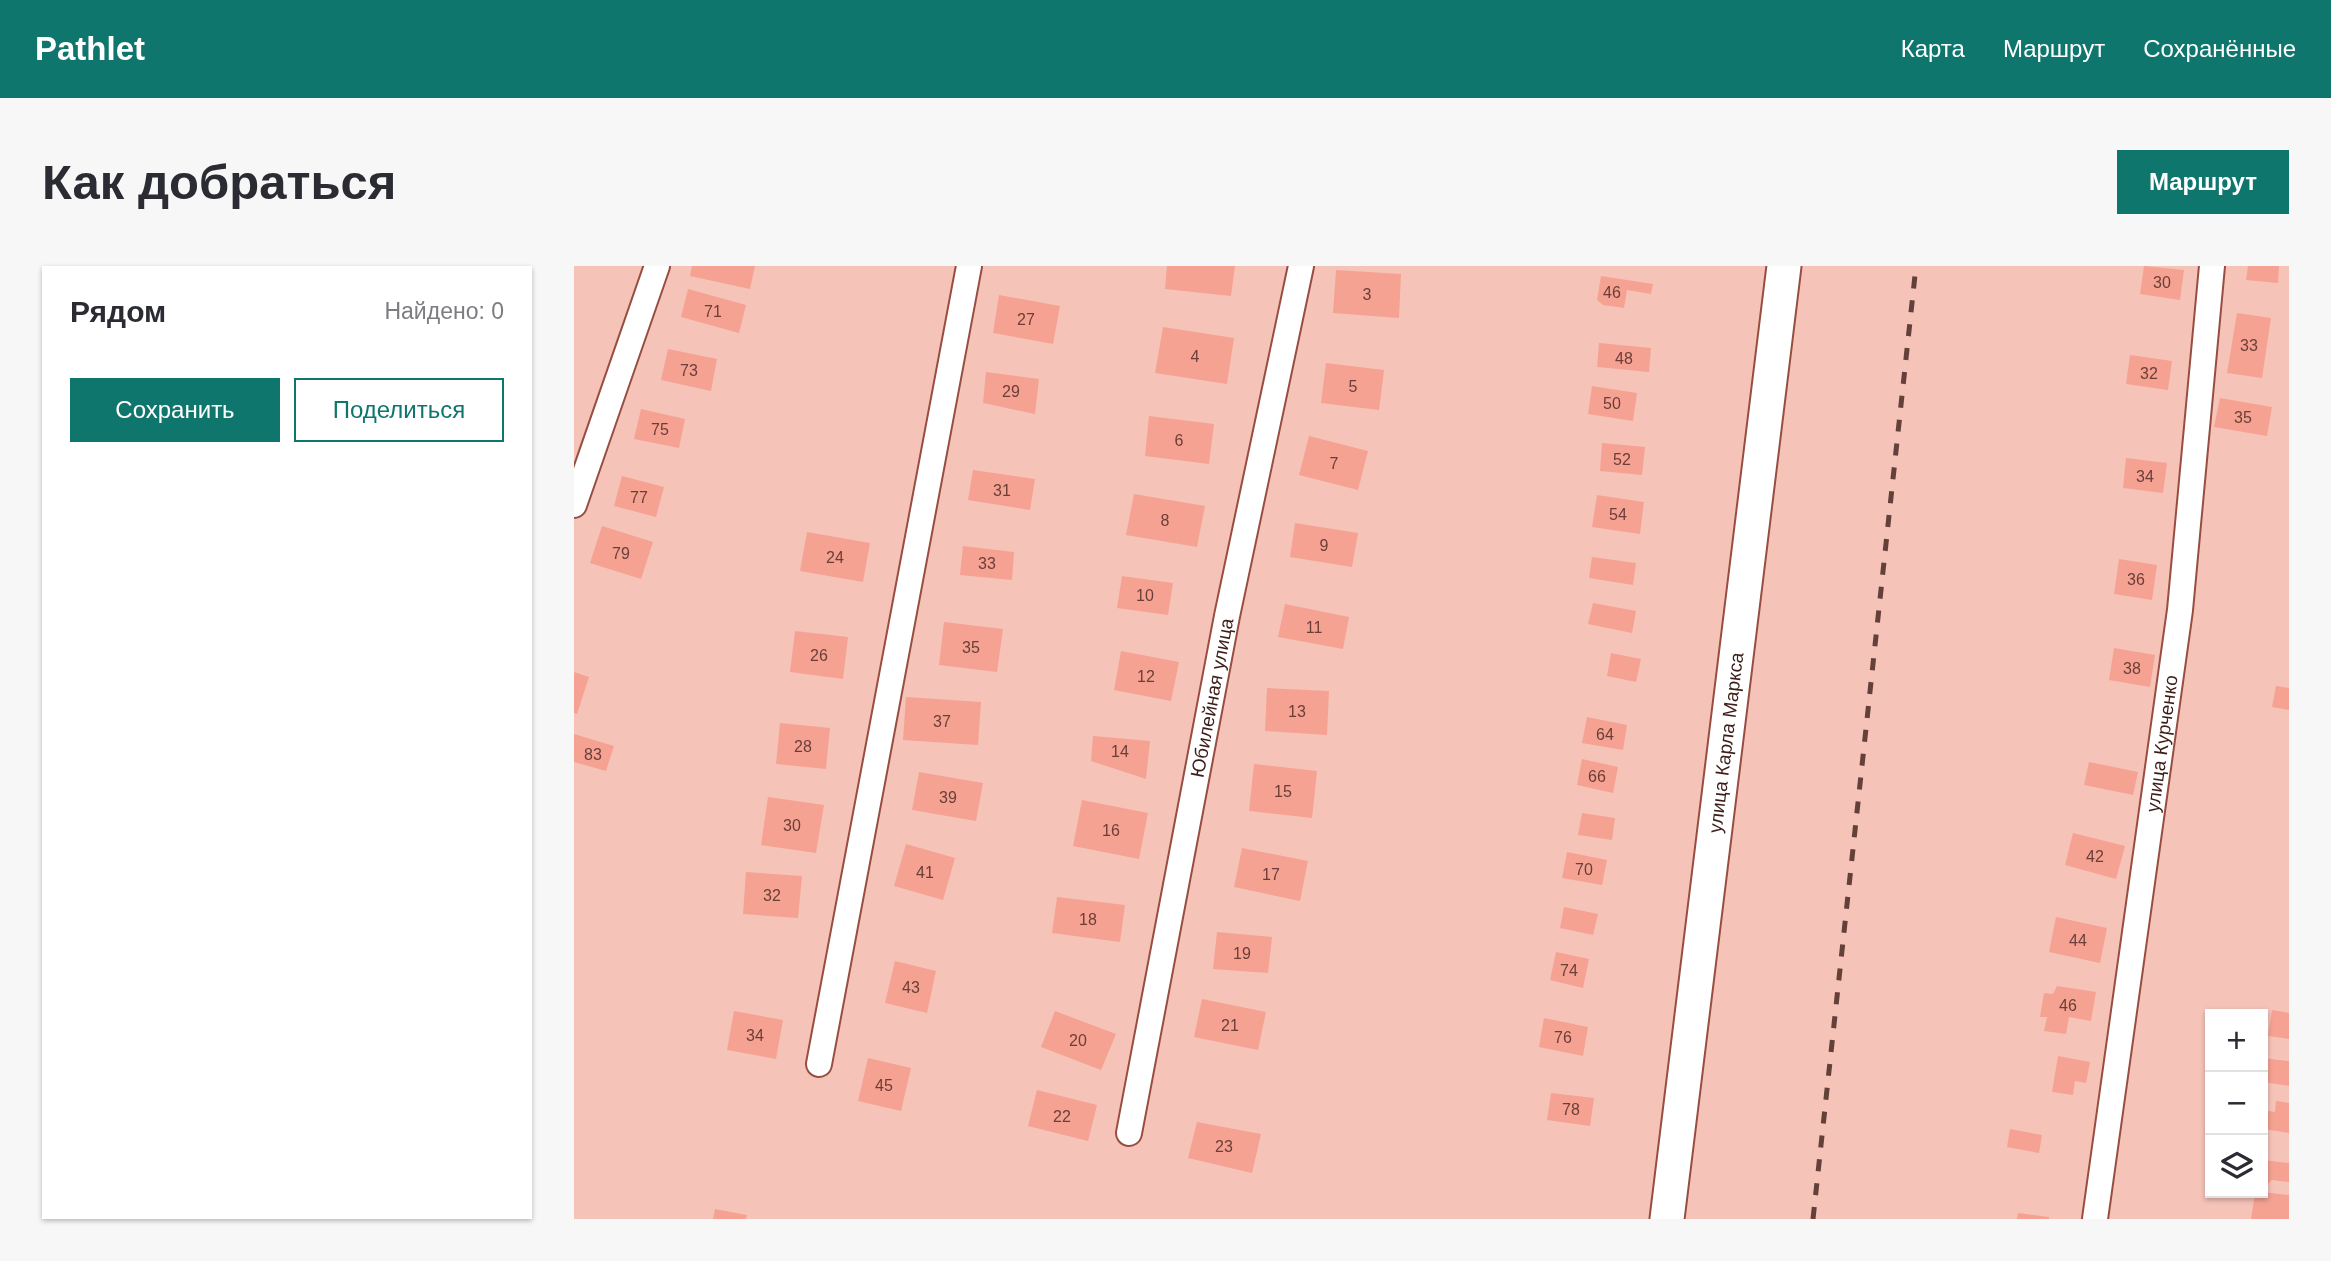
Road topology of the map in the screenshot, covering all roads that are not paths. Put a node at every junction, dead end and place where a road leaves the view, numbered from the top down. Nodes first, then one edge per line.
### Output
1 (657, 266) edge
2 (969, 266) edge
3 (1301, 266) edge
4 (1784, 266) edge
5 (2212, 266) edge
6 (574, 505) edge
7 (819, 1064) dead end
8 (1129, 1133) dead end
9 (1667, 1219) edge
10 (2095, 1219) edge

1 - 6 street
2 - 7 street
3 - 8 street, Юбилейная улица
4 - 9 street, улица Карла Маркса
5 - 10 street, улица Курченко

